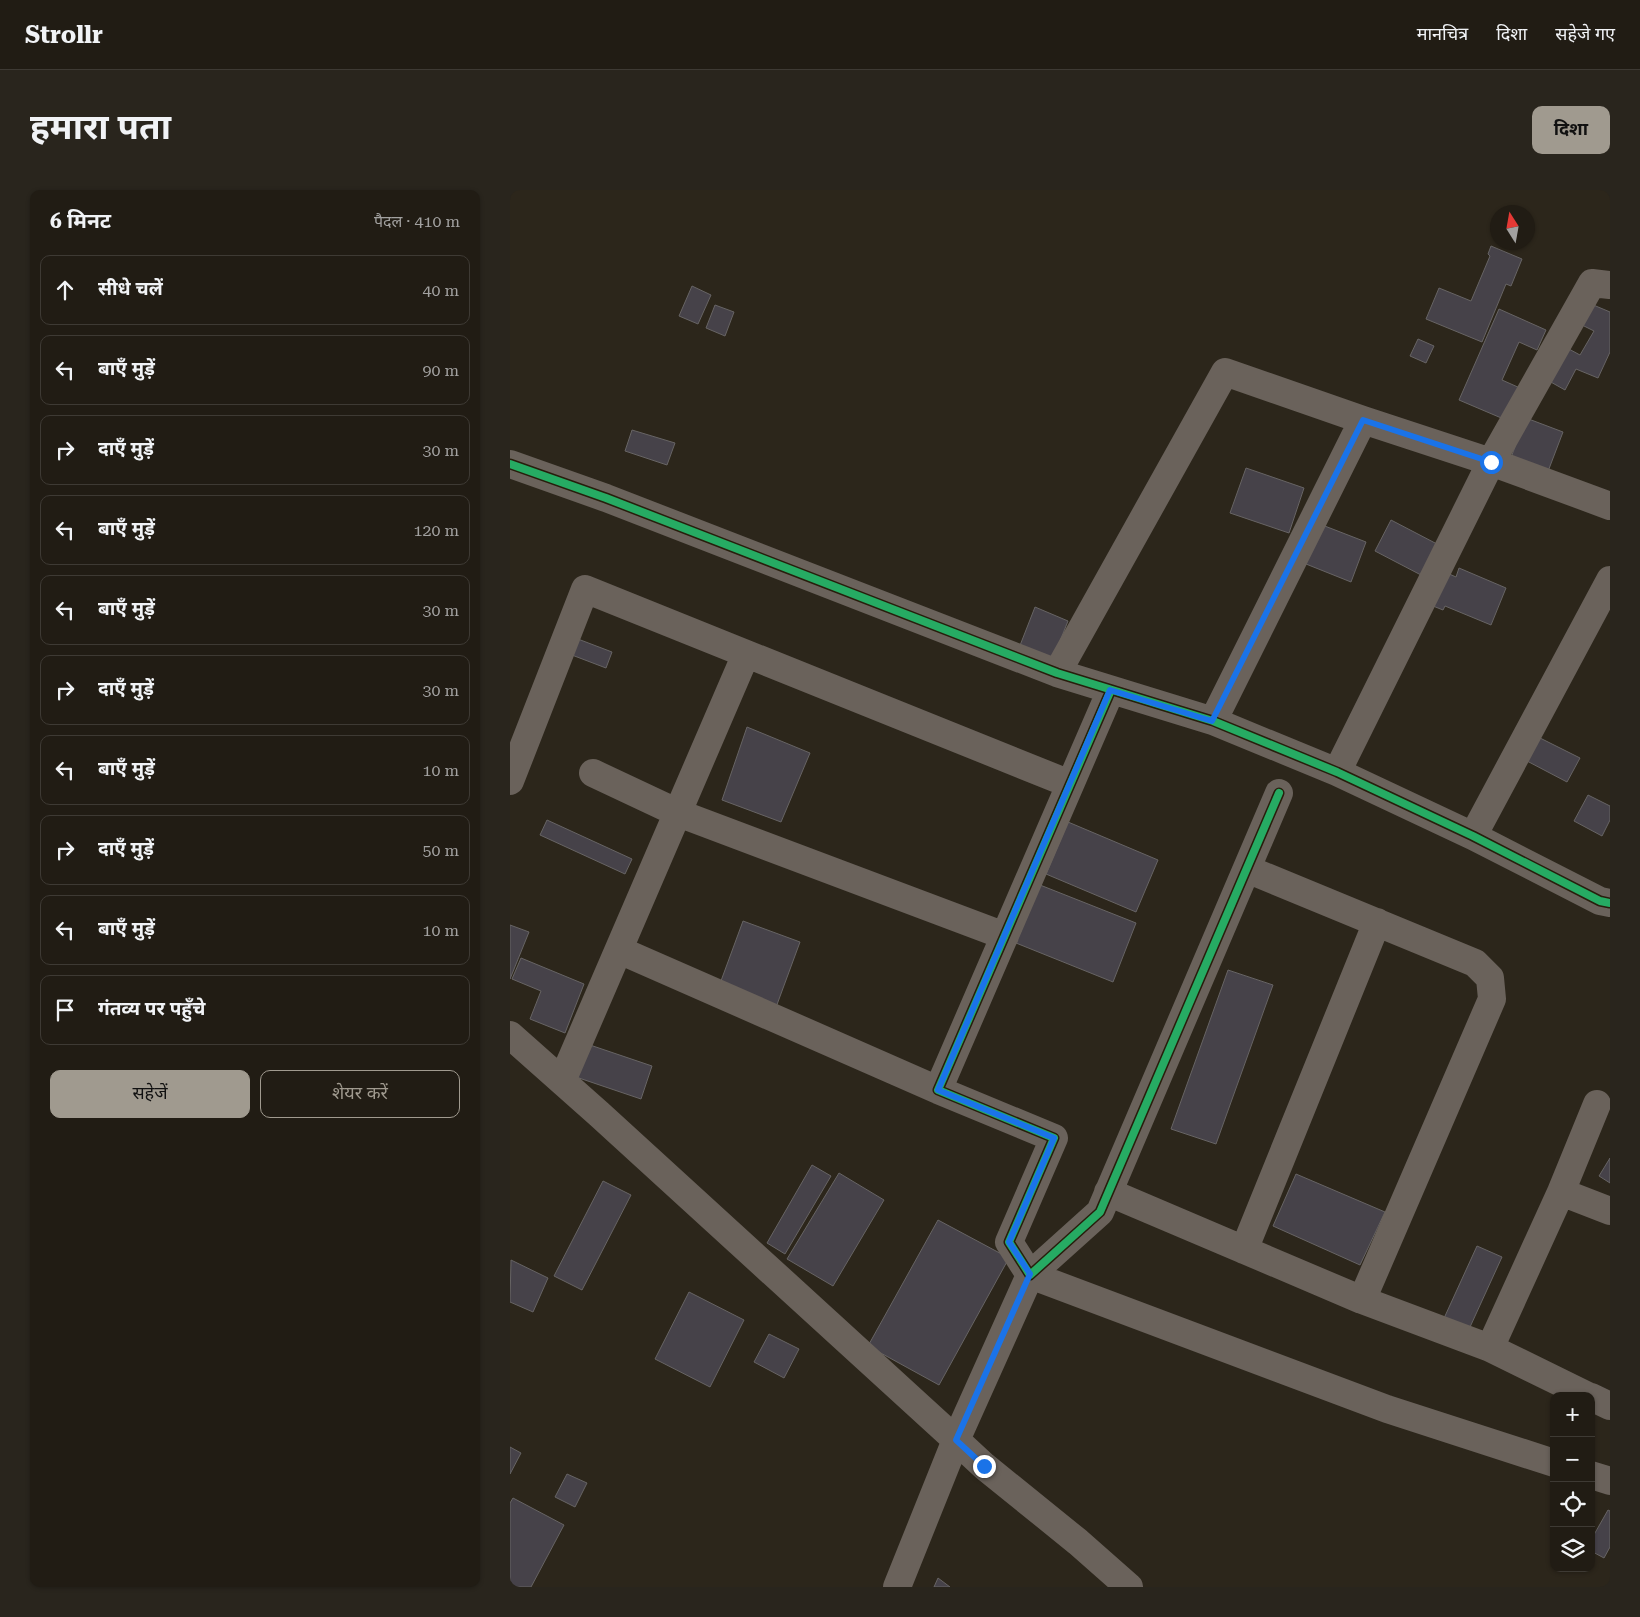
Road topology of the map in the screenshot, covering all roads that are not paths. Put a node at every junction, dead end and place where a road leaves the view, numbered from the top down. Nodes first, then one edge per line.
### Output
1 (1610, 285) edge
2 (1363, 420) junction
3 (1491, 462) junction
4 (510, 464) edge
5 (1610, 506) edge
6 (1610, 580) edge
7 (746, 654) junction
8 (1057, 673) junction
9 (1110, 690) junction
10 (1212, 721) junction
11 (1337, 772) junction
12 (593, 774) dead end
13 (510, 781) edge
14 (1070, 784) junction
15 (1279, 793) dead end
16 (678, 813) junction
17 (1473, 836) junction
18 (1247, 868) junction
19 (1610, 903) edge
20 (1377, 922) junction
21 (1004, 936) junction
22 (619, 950) junction
23 (510, 1035) edge
24 (562, 1081) junction
25 (938, 1090) junction
26 (1596, 1104) dead end
27 (1108, 1192) junction
28 (1561, 1192) junction
29 (1610, 1211) edge
30 (1244, 1250) junction
31 (1030, 1274) junction
32 (1362, 1300) junction
33 (1490, 1348) junction
34 (1580, 1392) edge
35 (1595, 1399) edge
36 (1610, 1406) edge
37 (956, 1440) junction
38 (1550, 1462) edge
39 (1595, 1476) edge
40 (1610, 1481) edge
41 (897, 1587) edge
42 (1129, 1587) edge

1 - 3 street
2 - 3 street
2 - 8 street
2 - 10 street
3 - 5 street
3 - 11 street
4 - 8 street
6 - 17 street
7 - 13 street
7 - 14 street
7 - 16 street
8 - 9 street
9 - 10 street
9 - 14 street
10 - 11 street
11 - 17 street
12 - 16 street
14 - 21 street
15 - 18 street
16 - 21 street
16 - 22 street
17 - 19 street
18 - 20 street
18 - 27 street
20 - 30 street
20 - 32 street
21 - 25 street
22 - 24 street
22 - 25 street
23 - 24 street
24 - 37 street
25 - 31 street
26 - 28 street
27 - 30 street
27 - 31 street
28 - 29 street
28 - 33 street
30 - 32 street
31 - 37 street
31 - 38 street
32 - 33 street
33 - 34 street
35 - 36 street
37 - 41 street
37 - 42 street
39 - 40 street

